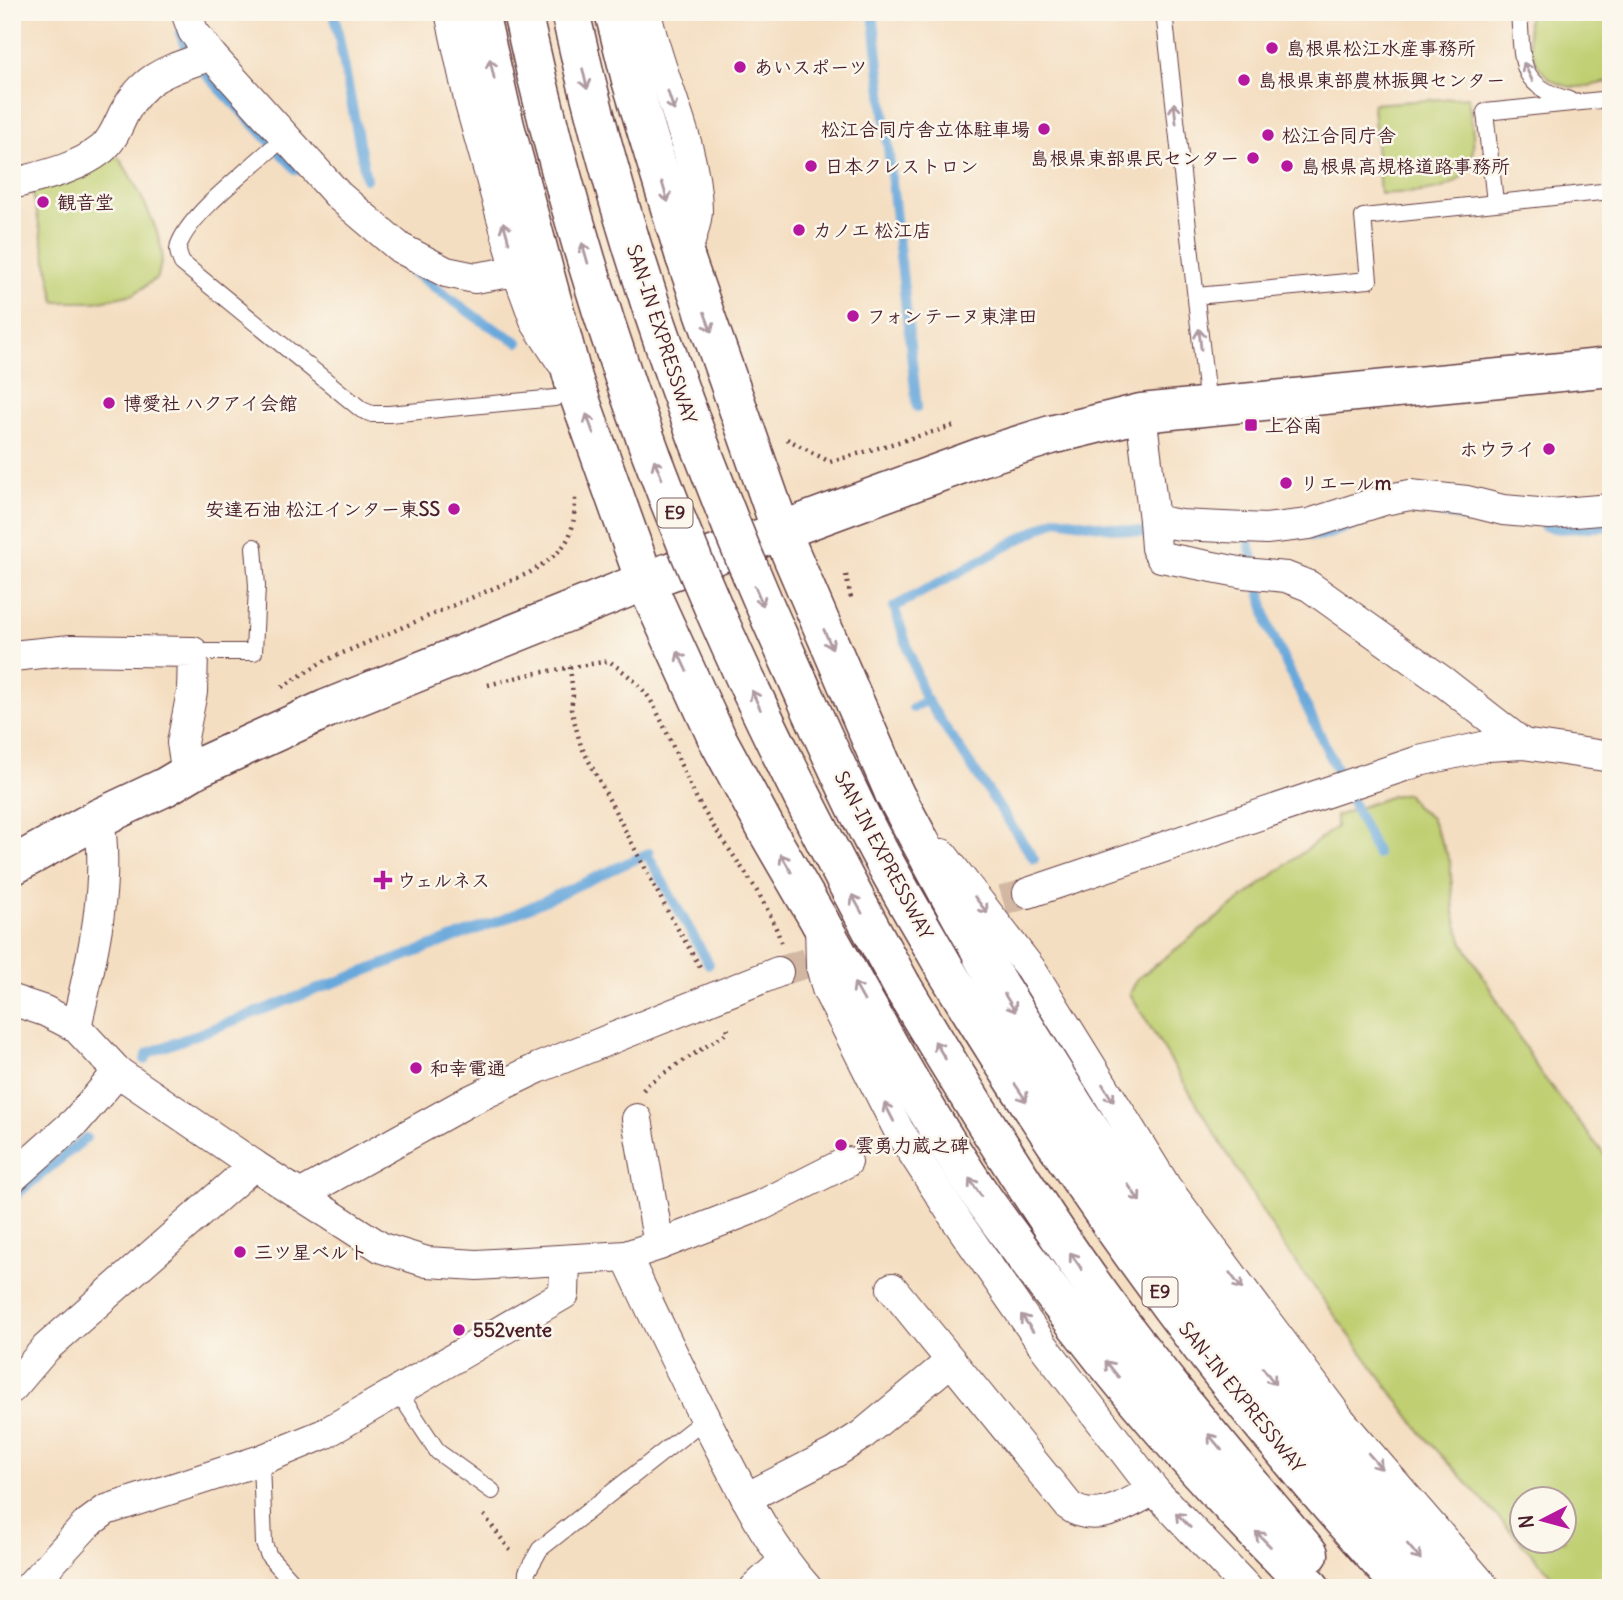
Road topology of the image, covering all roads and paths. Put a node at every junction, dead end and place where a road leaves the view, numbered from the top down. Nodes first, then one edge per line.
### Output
1 (186, 12) edge
2 (450, 12) edge
3 (478, 12) edge
4 (522, 12) edge
5 (570, 12) edge
6 (614, 12) edge
7 (646, 12) edge
8 (1164, 12) edge
9 (1518, 12) edge
10 (201, 59) junction
11 (1611, 99) edge
12 (1578, 102) junction
13 (277, 144) junction
14 (12, 184) edge
15 (1611, 191) edge
16 (1495, 202) junction
17 (685, 257) junction
18 (517, 271) junction
19 (1196, 296) junction
20 (1611, 367) edge
21 (565, 390) junction
22 (1208, 407) junction
23 (1141, 413) junction
24 (964, 423) dead end
25 (787, 439) dead end
26 (575, 496) dead end
27 (1611, 509) edge
28 (1154, 530) junction
29 (781, 531) junction
30 (254, 547) dead end
31 (645, 581) junction
32 (193, 652) junction
33 (12, 656) edge
34 (570, 667) junction
35 (480, 687) dead end
36 (281, 688) dead end
37 (1523, 744) junction
38 (1611, 757) edge
39 (187, 774) junction
40 (894, 793) junction
41 (99, 818) junction
42 (12, 866) edge
43 (1028, 893) tunnel mouth
44 (943, 919) tunnel mouth
45 (820, 922) junction
46 (852, 948) tunnel mouth
47 (780, 960) joint
48 (715, 997) junction
49 (12, 1000) edge
50 (76, 1027) junction
51 (118, 1072) junction
52 (637, 1119) joint
53 (847, 1162) dead end
54 (254, 1165) junction
55 (12, 1178) edge
56 (300, 1195) junction
57 (659, 1245) junction
58 (626, 1256) junction
59 (565, 1261) junction
60 (892, 1288) dead end
61 (951, 1361) junction
62 (12, 1388) edge
63 (397, 1390) junction
64 (705, 1419) junction
65 (261, 1460) junction
66 (1154, 1490) junction
67 (492, 1491) dead end
68 (746, 1498) junction
69 (478, 1507) dead end
70 (783, 1562) junction
71 (526, 1579) joint
72 (28, 1588) edge
73 (298, 1588) edge
74 (755, 1588) edge
75 (807, 1588) edge
76 (1247, 1588) edge
77 (1311, 1588) edge
78 (1338, 1588) edge
79 (1404, 1588) edge
80 (1444, 1588) edge
81 (1485, 1588) edge

1 - 10 street
18 -> 2 street
21 -> 3 main road
78 -> 4 main road, E9, bridge
5 -> 79 main road, SAN-IN EXPRESSWAY / E9, bridge
6 -> 17 main road
7 -> 17 street
19 -> 8 lane
12 -> 9 lane
10 - 13 street
10 - 14 street
11 - 12 lane
12 - 16 lane
13 - 18 street
13 - 21 lane
15 - 16 lane
16 - 19 lane
17 -> 29 main road
18 - 21 street
22 -> 19 lane
20 - 22 main road
31 -> 21 main road
22 - 23 main road
23 - 28 street
23 - 29 main road
24 - 25 path
26 - 36 path
27 - 28 street
28 - 37 street
29 - 31 main road
29 -> 40 main road
30 - 32 lane
31 - 39 main road
45 -> 31 main road
32 - 33 street
32 - 39 street
34 - 35 path
34 - 47 path
34 - 48 path
37 - 38 street
37 - 43 street
39 - 41 main road
40 -> 80 main road
40 -> 81 street
41 - 42 main road
41 - 50 street
44 - 46 street
66 -> 45 street
77 -> 45 main road
47 - 48 street
48 - 52 path
48 - 56 street
49 - 50 street
50 - 51 street
51 - 54 street
51 - 55 street
52 - 57 street
53 - 57 street
54 - 56 street
54 - 62 street
56 - 59 street
57 - 58 street
58 - 59 street
58 - 64 street
59 - 63 street
60 - 61 street
61 - 66 street
61 - 68 street
63 - 65 street
63 - 67 lane
64 - 68 street
64 - 71 lane
65 - 72 street
65 - 73 lane
76 -> 66 street
68 - 70 street
69 - 71 path
70 - 74 street
70 - 75 street

